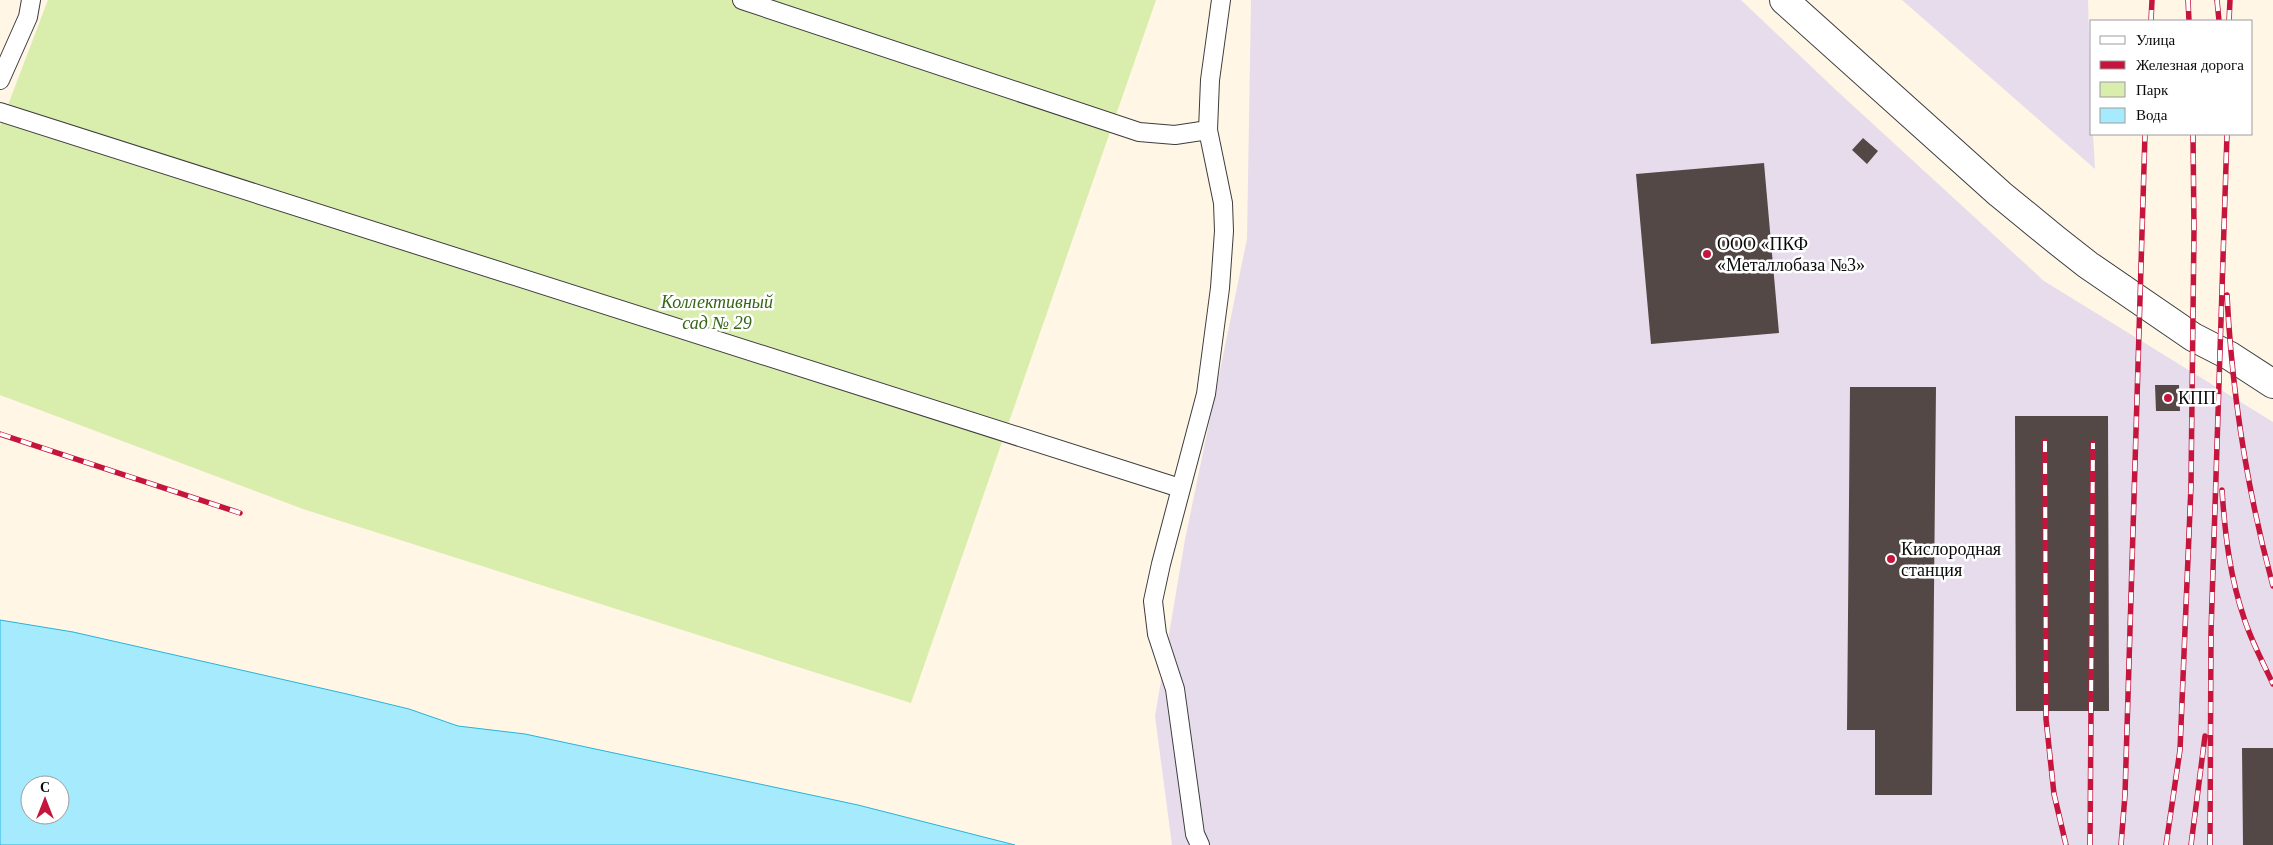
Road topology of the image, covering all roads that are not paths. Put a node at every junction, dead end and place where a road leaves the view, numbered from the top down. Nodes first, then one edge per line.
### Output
1 (31, 0) edge
2 (742, 0) edge
3 (1221, 0) edge
4 (1784, 0) edge
5 (0, 80) edge
6 (0, 112) edge
7 (1208, 130) junction
8 (2273, 384) edge
9 (1180, 488) junction
10 (1200, 845) edge

1 - 5 lane
2 - 7 lane
3 - 7 lane
4 - 8 street
6 - 9 lane
7 - 9 lane
9 - 10 lane

